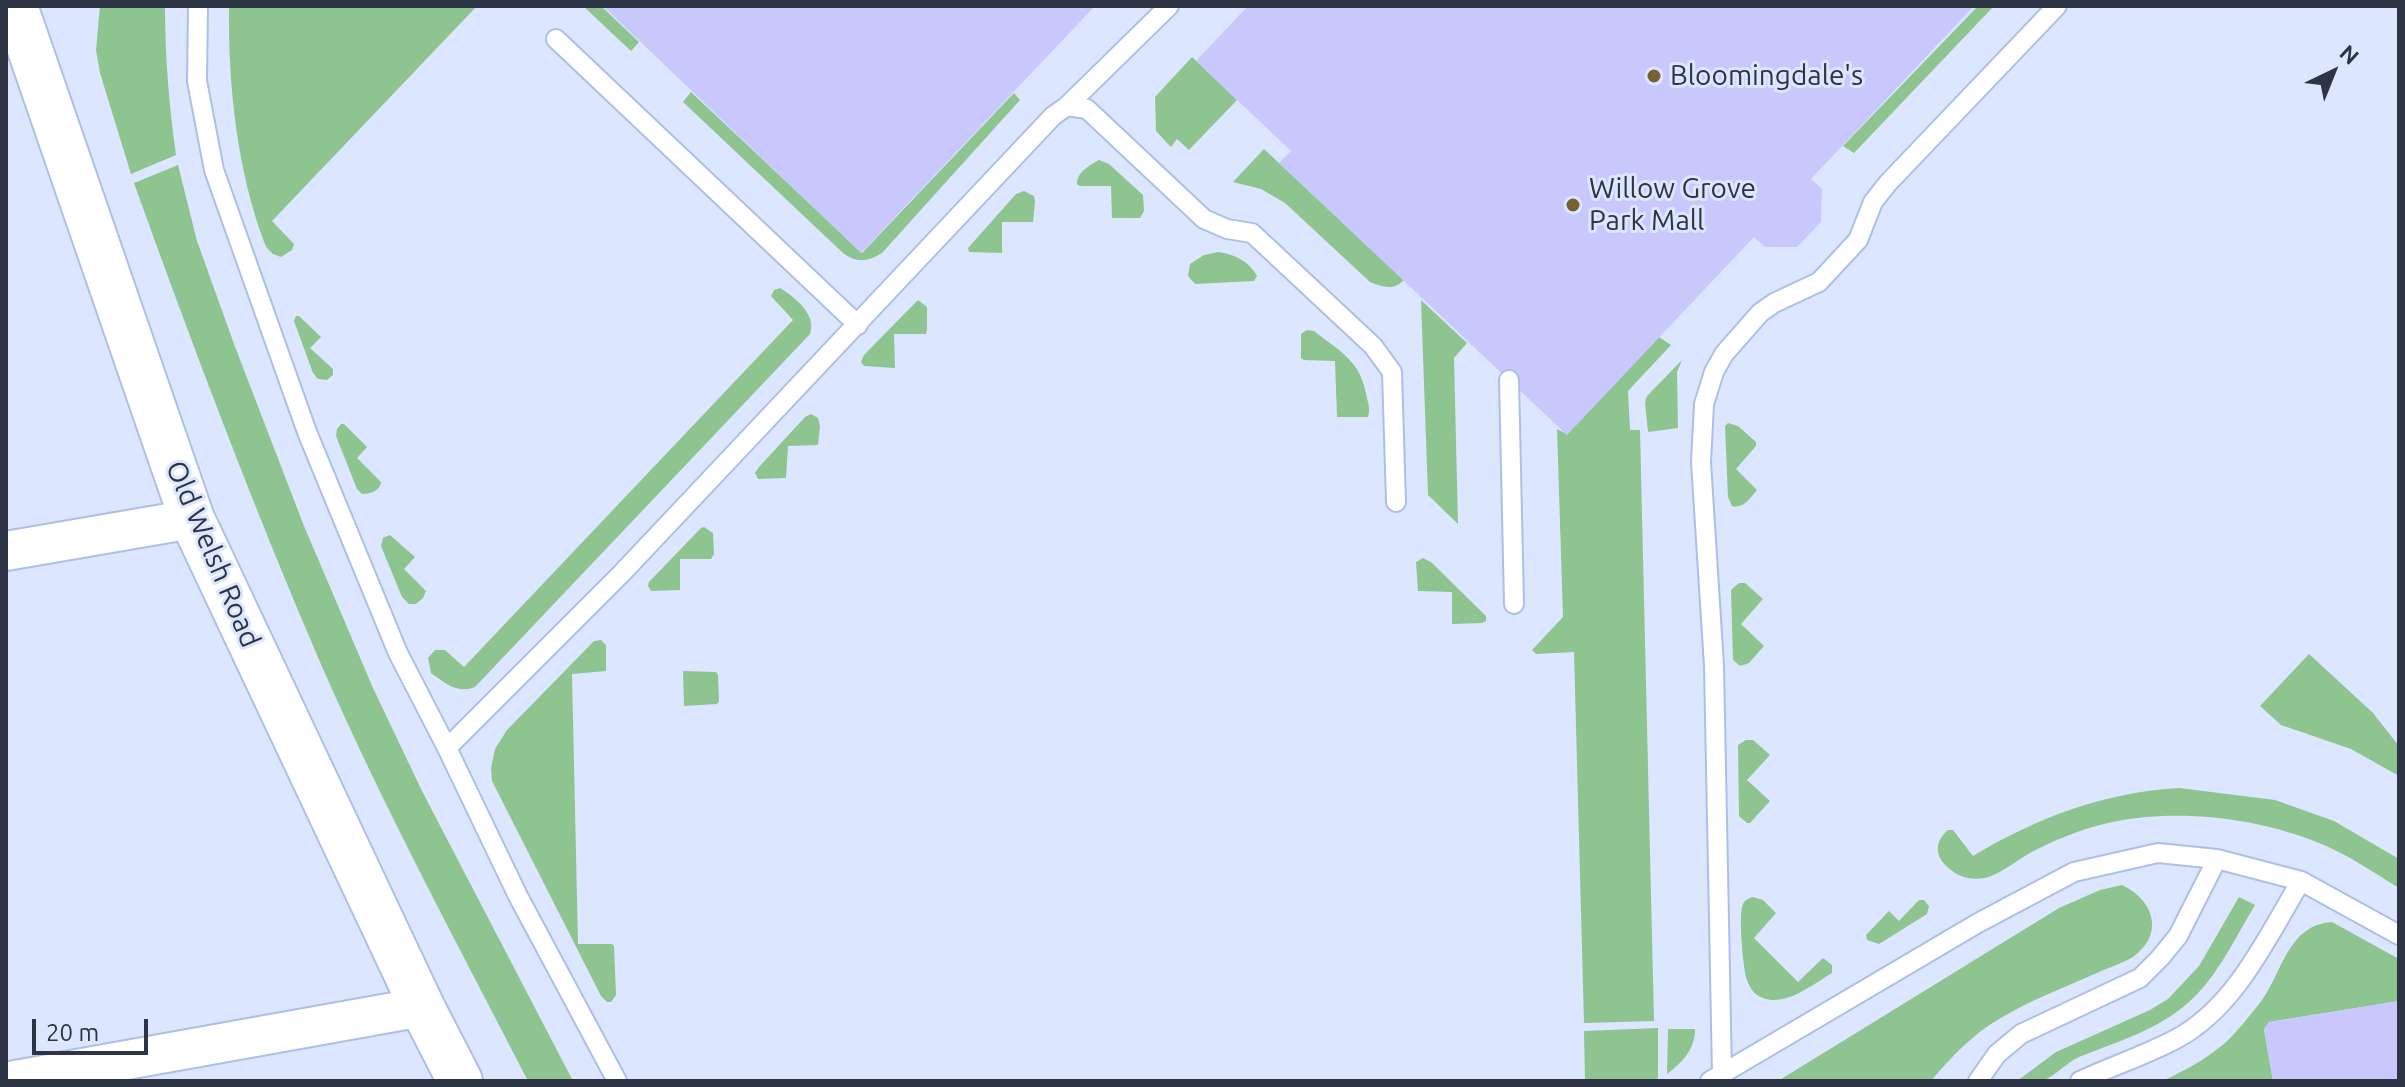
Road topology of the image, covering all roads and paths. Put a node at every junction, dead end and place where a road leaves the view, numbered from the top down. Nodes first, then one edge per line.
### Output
1 (198, 6) edge
2 (1169, 6) edge
3 (2057, 6) edge
4 (12, 10) edge
5 (556, 39) dead end
6 (1067, 106) junction
7 (858, 325) junction
8 (1509, 380) dead end
9 (1396, 502) dead end
10 (192, 519) junction
11 (6, 551) edge
12 (1514, 604) dead end
13 (447, 748) junction
14 (2217, 859) junction
15 (2301, 881) junction
16 (2399, 935) edge
17 (422, 1007) junction
18 (1997, 1054) junction
19 (1716, 1077) edge
20 (10, 1081) edge
21 (460, 1081) edge
22 (617, 1081) edge
23 (1971, 1081) edge
24 (1978, 1081) edge
25 (2080, 1081) edge

1 - 13 lane
2 - 6 lane
3 - 19 lane
4 - 10 street, Old Welsh Road
5 - 7 lane
6 - 7 lane
6 - 9 lane
7 - 13 lane
8 - 12 lane
10 - 11 street
10 - 17 street, Old Welsh Road
13 - 22 lane
14 - 15 lane
14 - 18 lane
14 - 19 lane
15 - 16 lane
15 - 25 lane
17 - 20 street
17 - 21 street, Old Welsh Road
18 - 23 lane
18 - 24 lane

